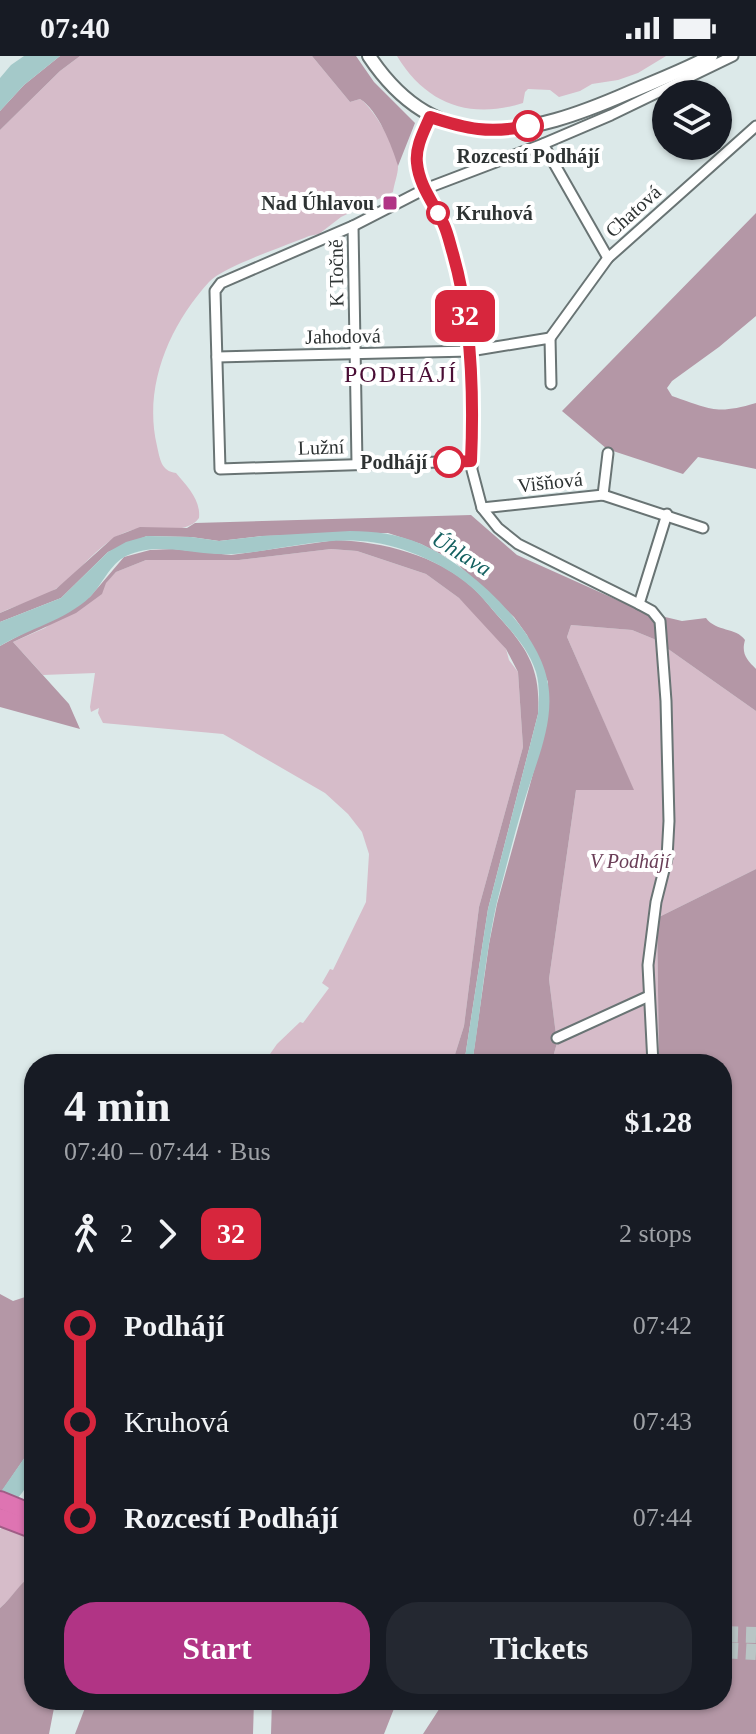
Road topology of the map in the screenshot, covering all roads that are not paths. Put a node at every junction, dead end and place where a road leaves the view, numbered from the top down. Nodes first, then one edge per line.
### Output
1 (369, 56) edge
2 (711, 56) edge
3 (733, 56) edge
4 (430, 117) junction
5 (756, 126) edge
6 (543, 144) junction
7 (425, 189) junction
8 (353, 226) junction
9 (608, 258) junction
10 (550, 338) junction
11 (470, 351) junction
12 (355, 354) junction
13 (217, 357) junction
14 (551, 384) dead end
15 (608, 453) dead end
16 (471, 461) junction
17 (357, 464) junction
18 (603, 495) junction
19 (482, 508) junction
20 (667, 514) junction
21 (703, 528) dead end
22 (639, 604) junction
23 (649, 996) junction
24 (557, 1038) dead end
25 (652, 1054) edge
26 (0, 1500) edge
27 (24, 1510) edge
28 (0, 1517) edge
29 (24, 1526) edge

1 - 4 street
2 - 4 street
3 - 6 street
4 - 7 street
5 - 9 street, Chatová
6 - 7 street
6 - 9 street
7 - 8 street
7 - 11 street
8 - 12 street, K Točně
8 - 13 street
9 - 10 street, Chatová
10 - 11 street
10 - 14 street
11 - 12 street, Jahodová
11 - 16 street
12 - 13 street, Jahodová
12 - 17 street, K Točně
13 - 17 street, Lužní
15 - 18 street
16 - 17 street, Lužní
16 - 19 street
18 - 19 street, Višňová
18 - 20 street, Višňová
19 - 22 street
20 - 21 street, Višňová
20 - 22 street
22 - 23 street
23 - 24 street
23 - 25 street
26 - 27 highway
28 - 29 highway

